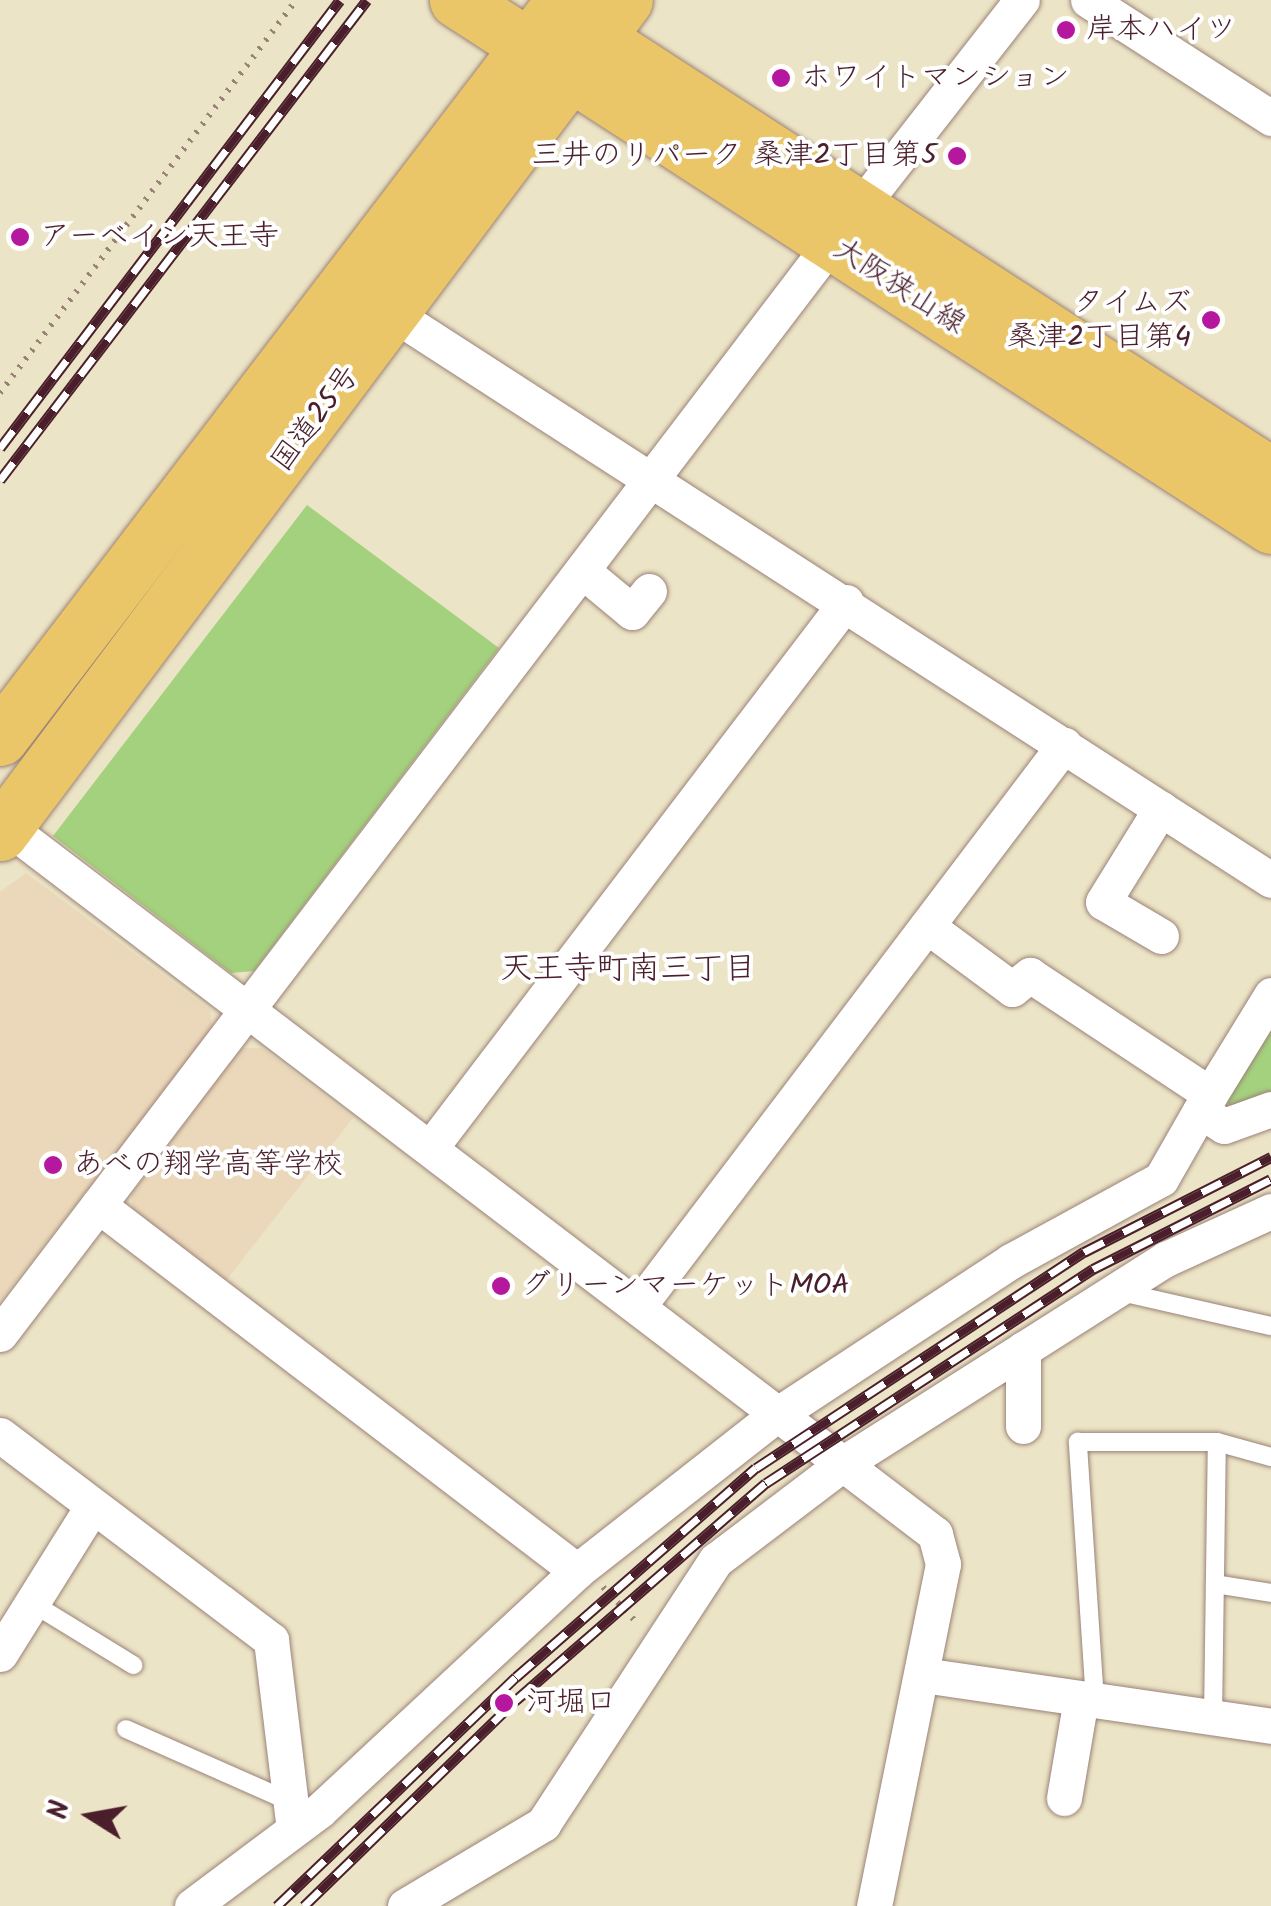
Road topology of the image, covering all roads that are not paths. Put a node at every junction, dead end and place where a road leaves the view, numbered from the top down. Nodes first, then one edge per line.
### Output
1 (457, 0) edge
2 (1022, 0) edge
3 (1088, 0) edge
4 (568, 25) edge
5 (1267, 107) edge
6 (845, 225) junction
7 (395, 315) junction
8 (1271, 475) edge
9 (655, 476) junction
10 (1271, 526) edge
11 (585, 573) junction
12 (649, 591) dead end
13 (846, 602) junction
14 (0, 738) edge
15 (1064, 745) junction
16 (1161, 808) junction
17 (3, 830) edge
18 (1271, 880) edge
19 (928, 926) junction
20 (1161, 936) dead end
21 (1271, 995) edge
22 (250, 1010) junction
23 (1205, 1102) junction
24 (1271, 1108) edge
25 (430, 1147) junction
26 (98, 1205) junction
27 (1271, 1210) edge
28 (1116, 1291) junction
29 (640, 1304) junction
30 (1271, 1326) edge
31 (0, 1334) edge
32 (1024, 1350) junction
33 (775, 1416) junction
34 (1024, 1426) dead end
35 (0, 1435) edge
36 (1217, 1442) junction
37 (1271, 1457) edge
38 (844, 1463) junction
39 (92, 1507) junction
40 (577, 1571) junction
41 (1215, 1584) junction
42 (1271, 1594) edge
43 (32, 1602) junction
44 (0, 1654) edge
45 (133, 1665) dead end
46 (923, 1675) junction
47 (1088, 1700) junction
48 (1213, 1718) junction
49 (1271, 1726) edge
50 (126, 1729) dead end
51 (1064, 1798) dead end
52 (293, 1815) junction
53 (197, 1904) edge
54 (405, 1906) edge
55 (874, 1906) edge

1 - 4 main road, 大阪狭山線
2 - 6 street
3 - 5 street
4 - 6 main road, 大阪狭山線
4 - 7 main road, 国道25号
4 - 14 main road, 国道25号
6 - 8 main road, 大阪狭山線
6 - 9 street
6 - 10 main road, 大阪狭山線
7 - 9 street
7 - 17 main road, 国道25号
9 - 11 street
9 - 13 street
11 - 12 street
11 - 22 street
13 - 15 street
13 - 25 street
15 - 16 street
15 - 19 street
16 - 18 street
16 - 20 street
17 - 22 street
19 - 23 street
19 - 29 street
21 - 23 street
22 - 25 street
22 - 26 street
23 - 24 street
23 - 33 street
25 - 29 street
26 - 31 street
26 - 40 street
27 - 28 street
28 - 30 lane
28 - 32 street
29 - 33 street
32 - 34 street
32 - 38 street
33 - 38 street
33 - 40 street
35 - 39 street
36 - 37 lane
36 - 41 lane
36 - 47 lane
38 - 46 street
38 - 54 street
39 - 43 street
39 - 52 street
40 - 52 street
41 - 42 lane
41 - 48 lane
43 - 44 street
43 - 45 lane
46 - 47 street
46 - 55 street
47 - 48 street
47 - 51 street
48 - 49 street
50 - 52 lane
52 - 53 street

